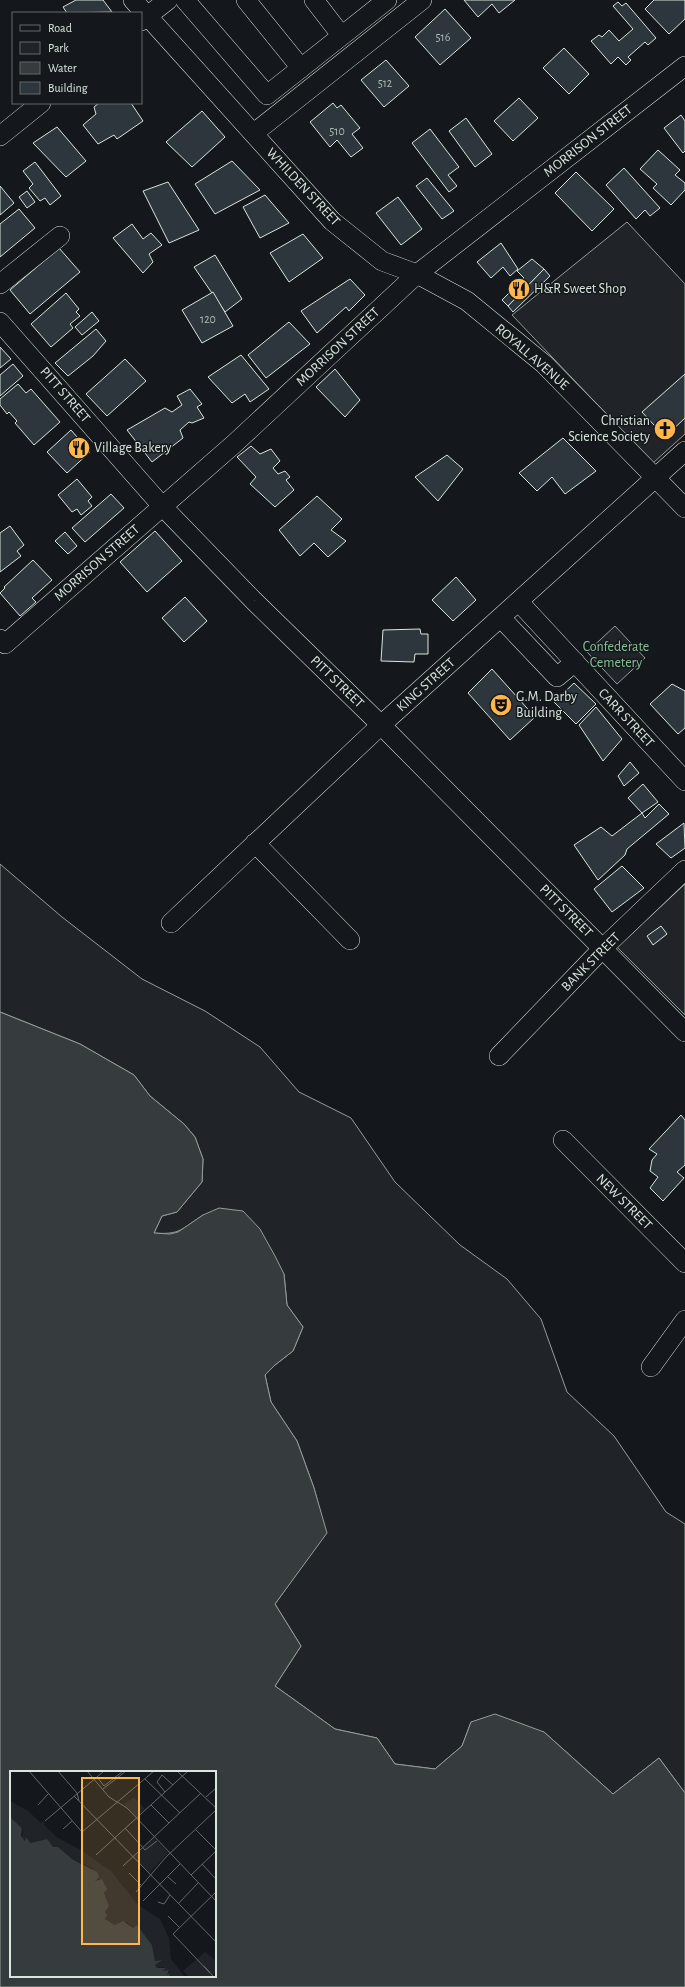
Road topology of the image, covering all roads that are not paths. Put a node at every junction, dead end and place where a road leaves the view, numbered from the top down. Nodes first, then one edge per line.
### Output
1 (133, 0) edge
2 (168, 0) edge
3 (185, 0) edge
4 (246, 0) edge
5 (314, 0) edge
6 (422, 0) edge
7 (379, 2) edge
8 (140, 12) edge
9 (144, 19) edge
10 (341, 35) junction
11 (685, 66) edge
12 (302, 68) junction
13 (40, 104) edge
14 (254, 133) junction
15 (0, 136) edge
16 (60, 236) dead end
17 (417, 274) junction
18 (0, 284) edge
19 (0, 322) edge
20 (685, 451) edge
21 (656, 478) junction
22 (162, 506) junction
23 (685, 508) edge
24 (519, 602) junction
25 (501, 618) junction
26 (2, 641) edge
27 (575, 662) junction
28 (381, 725) junction
29 (685, 781) edge
30 (255, 843) junction
31 (685, 870) edge
32 (171, 923) dead end
33 (350, 940) dead end
34 (603, 948) junction
35 (685, 1032) edge
36 (499, 1056) dead end
37 (564, 1140) dead end
38 (685, 1263) edge
39 (685, 1320) edge
40 (651, 1367) dead end

1 - 8 street, WHILDEN STREET
2 - 9 street
3 - 12 street
4 - 12 street
5 - 10 street
6 - 14 street
7 - 10 street
9 - 14 street, WHILDEN STREET
10 - 12 street
11 - 17 street, MORRISON STREET
13 - 15 street
14 - 17 street, WHILDEN STREET
16 - 18 street
17 - 21 street, ROYALL AVENUE
17 - 22 street, MORRISON STREET
19 - 22 street, PITT STREET
20 - 21 street, KING STREET
21 - 23 street, ROYALL AVENUE
21 - 24 street, KING STREET
22 - 26 street, MORRISON STREET
22 - 28 street, PITT STREET
24 - 25 street, KING STREET
24 - 27 street, CARR STREET
25 - 27 street
25 - 28 street, KING STREET
27 - 29 street, CARR STREET
28 - 30 street, KING STREET
28 - 34 street, PITT STREET
30 - 32 street, KING STREET
30 - 33 street
31 - 34 street, BANK STREET
34 - 35 street, PITT STREET
34 - 36 street, BANK STREET
37 - 38 street, NEW STREET
39 - 40 street

